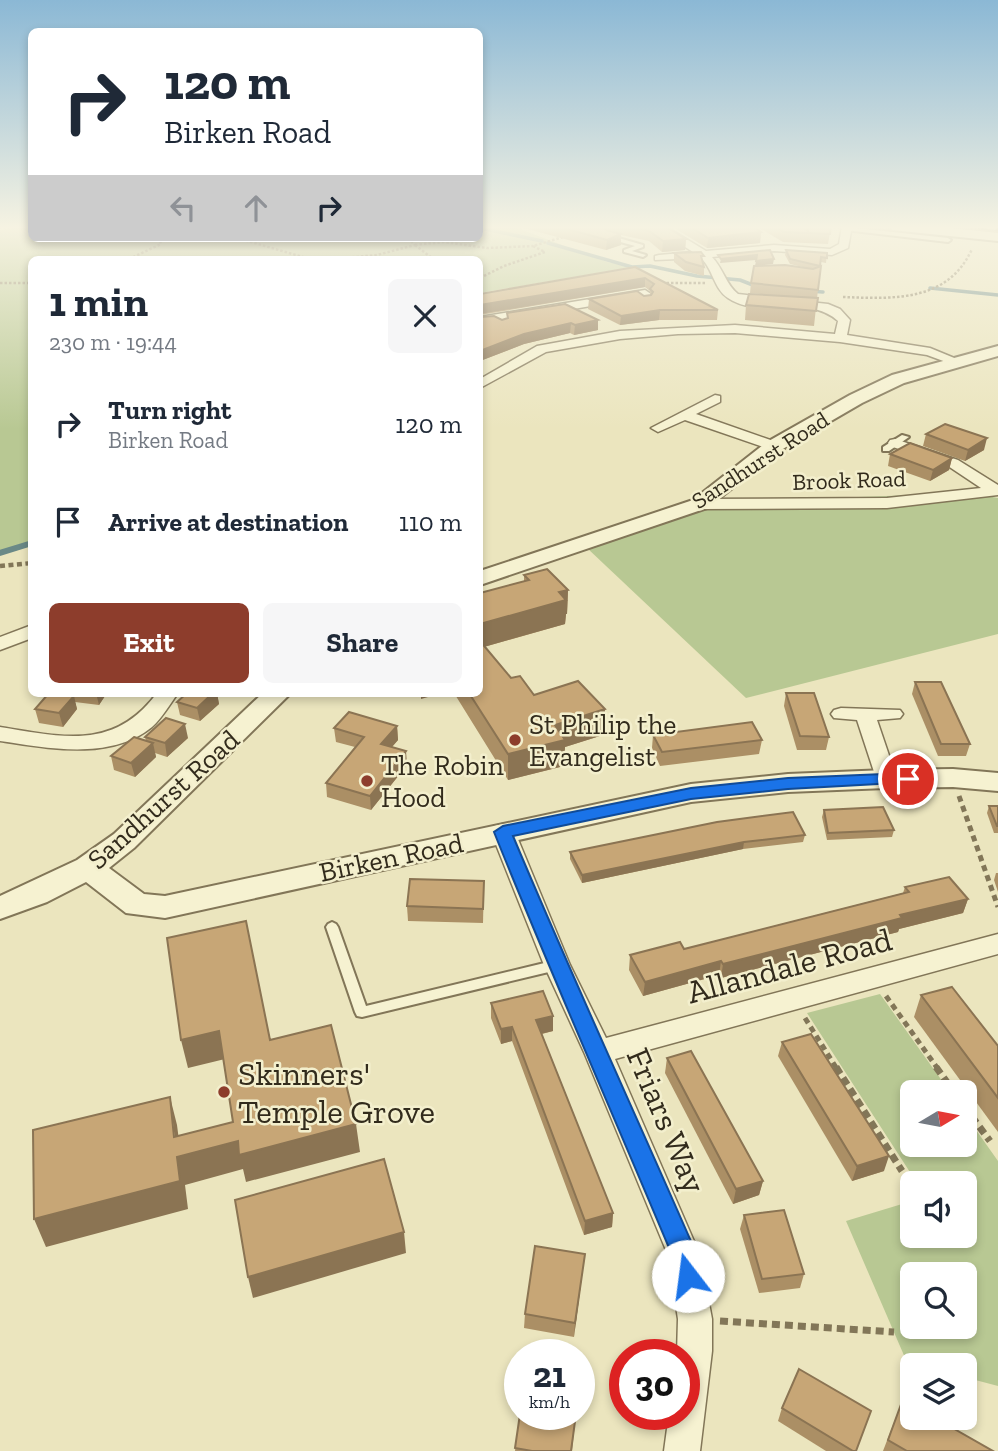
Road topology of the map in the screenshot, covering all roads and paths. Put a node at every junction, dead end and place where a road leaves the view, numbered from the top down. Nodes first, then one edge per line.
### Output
1 (641, 294) edge
2 (728, 294) edge
3 (914, 294) edge
4 (860, 298) dead end
5 (566, 307) junction
6 (587, 316) edge
7 (483, 321) edge
8 (608, 325) dead end
9 (621, 335) junction
10 (840, 338) junction
11 (998, 351) edge
12 (957, 362) junction
13 (483, 382) edge
14 (715, 399) dead end
15 (684, 415) junction
16 (658, 428) dead end
17 (895, 443) dead end
18 (774, 446) junction
19 (997, 491) edge
20 (700, 504) junction
21 (28, 563) edge
22 (0, 566) edge
23 (483, 578) edge
24 (28, 633) edge
25 (0, 644) edge
26 (165, 697) edge
27 (274, 697) edge
28 (841, 714) dead end
29 (865, 714) junction
30 (893, 714) dead end
31 (0, 734) edge
32 (953, 778) junction
33 (886, 779) junction
34 (998, 782) edge
35 (503, 832) junction
36 (88, 868) junction
37 (0, 908) edge
38 (998, 908) edge
39 (332, 927) dead end
40 (998, 944) edge
41 (557, 965) junction
42 (873, 979) junction
43 (793, 1000) junction
44 (598, 1052) junction
45 (945, 1080) edge
46 (977, 1124) edge
47 (990, 1141) dead end
48 (902, 1171) dead end
49 (695, 1319) junction
50 (894, 1332) dead end
51 (682, 1451) edge

1 - 5 street
2 - 10 street
3 - 4 path
5 - 6 street
5 - 7 street
8 - 9 street
9 - 10 street
9 - 13 street
10 - 12 street
11 - 12 street, Sandhurst Road
12 - 18 street, Sandhurst Road
14 - 15 street
15 - 16 street
15 - 18 street
17 - 19 street
18 - 20 street, Sandhurst Road
19 - 20 street, Brook Road
20 - 23 street, Sandhurst Road
21 - 22 path
24 - 25 street
26 - 31 street
27 - 36 street, Sandhurst Road
28 - 29 street
29 - 30 street
29 - 33 street
32 - 33 street, Birken Road
32 - 34 street, Birken Road
32 - 38 path
33 - 35 street, Birken Road
35 - 36 street, Birken Road
35 - 41 street, Friars Way
36 - 37 street, Sandhurst Road
39 - 41 lane
40 - 42 street, Allandale Road
41 - 44 street, Friars Way
42 - 43 street, Allandale Road
42 - 45 path
43 - 44 street, Allandale Road
43 - 48 path
44 - 49 street, Friars Way
46 - 47 path
49 - 50 path
49 - 51 street, Friars Way

